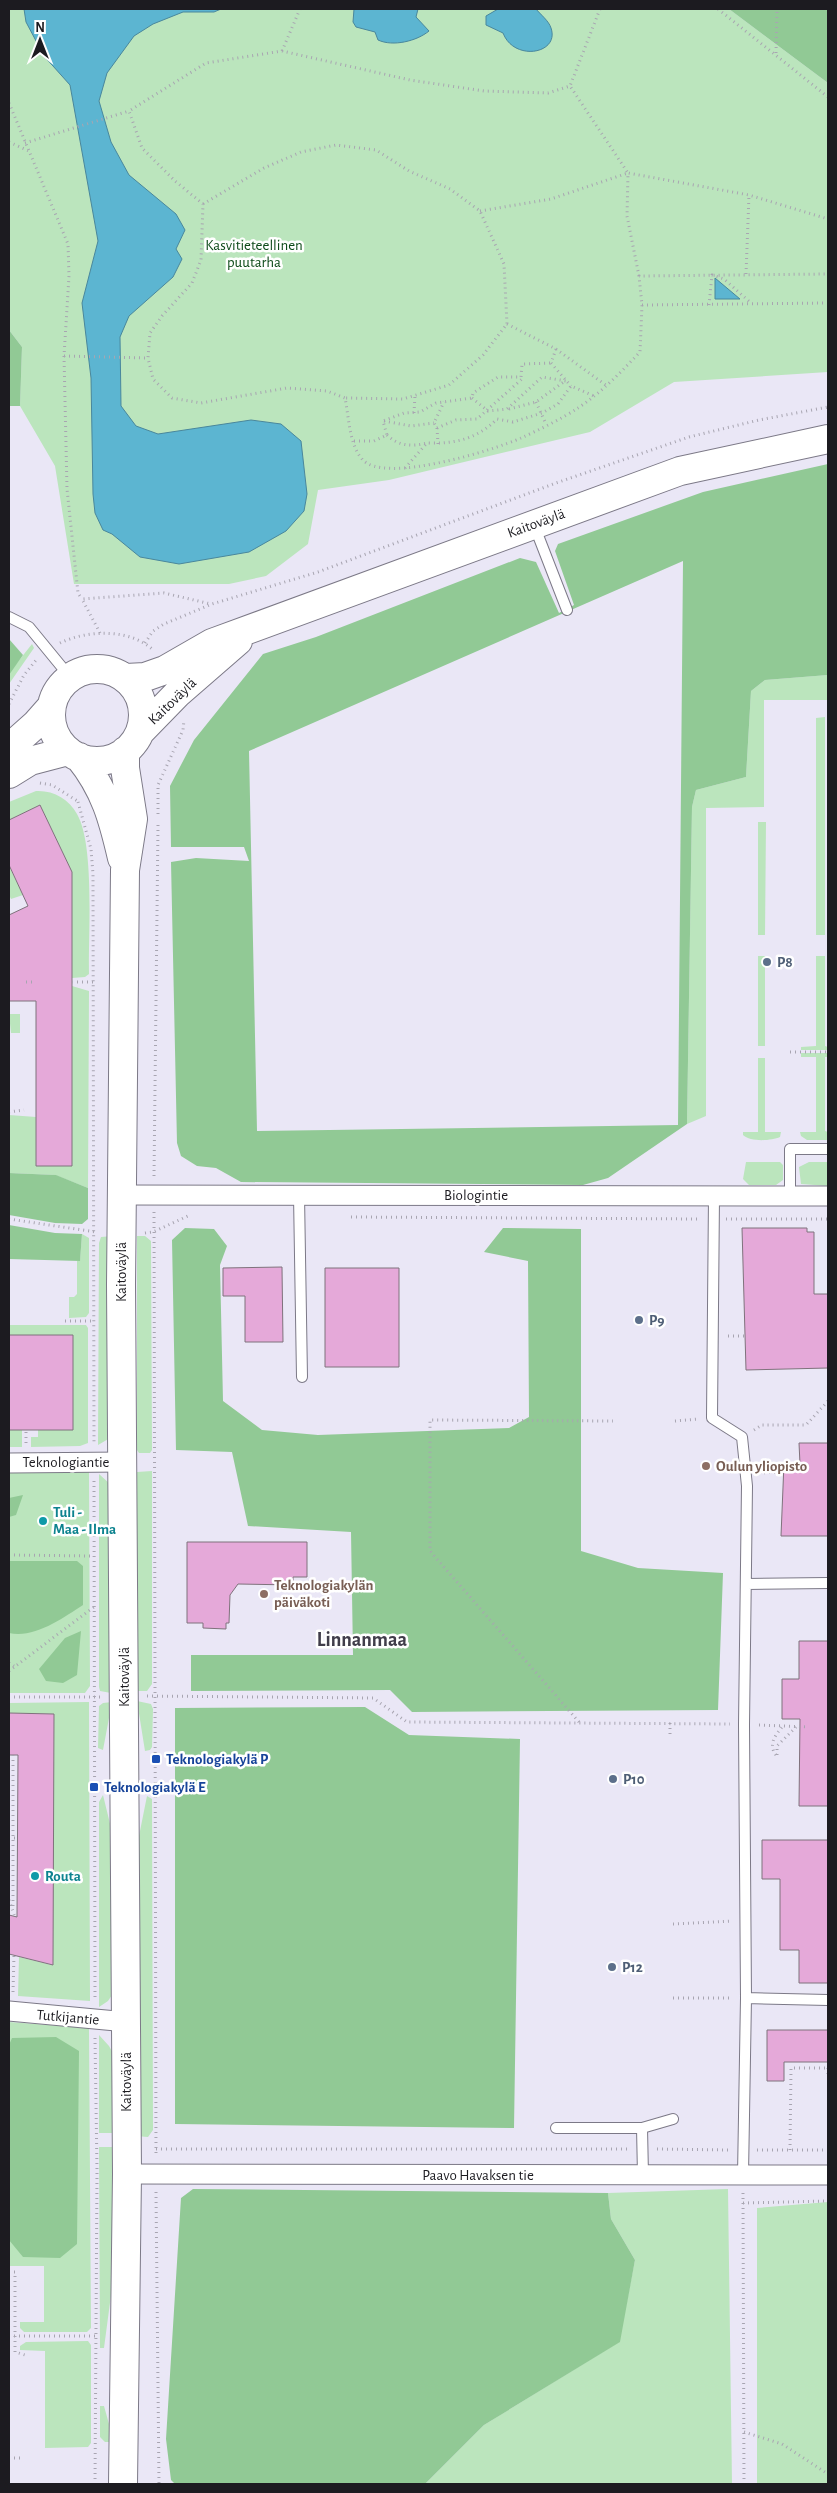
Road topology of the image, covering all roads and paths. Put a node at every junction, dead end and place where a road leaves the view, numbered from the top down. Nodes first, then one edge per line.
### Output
1 (300, 9) edge
2 (600, 9) edge
3 (718, 9) edge
4 (777, 9) edge
5 (282, 51) junction
6 (776, 54) junction
7 (570, 86) junction
8 (828, 97) edge
9 (9, 103) edge
10 (129, 111) junction
11 (9, 142) edge
12 (26, 143) junction
13 (30, 152) junction
14 (628, 173) junction
15 (749, 195) junction
16 (204, 204) junction
17 (480, 211) junction
18 (828, 218) edge
19 (746, 274) junction
20 (828, 274) edge
21 (712, 275) junction
22 (639, 276) junction
23 (751, 303) junction
24 (828, 303) edge
25 (642, 306) junction
26 (709, 306) junction
27 (507, 324) junction
28 (556, 349) junction
29 (64, 356) junction
30 (148, 358) junction
31 (551, 363) junction
32 (521, 377) junction
33 (566, 381) junction
34 (571, 386) junction
35 (607, 386) junction
36 (415, 395) junction
37 (594, 396) junction
38 (345, 398) junction
39 (472, 398) junction
40 (444, 402) junction
41 (536, 402) junction
42 (828, 407) edge
43 (506, 409) junction
44 (488, 411) junction
45 (414, 413) junction
46 (542, 413) junction
47 (383, 421) junction
48 (434, 423) junction
49 (546, 424) junction
50 (437, 428) junction
51 (387, 435) junction
52 (828, 439) edge
53 (354, 441) junction
54 (428, 443) junction
55 (438, 444) junction
56 (405, 469) junction
57 (534, 524) junction
58 (82, 599) junction
59 (212, 604) junction
60 (567, 610) dead end
61 (9, 617) edge
62 (250, 630) junction
63 (100, 633) dead end
64 (145, 643) dead end
65 (70, 677) junction
66 (126, 678) junction
67 (51, 707) junction
68 (133, 742) junction
69 (9, 748) edge
70 (73, 754) junction
71 (9, 774) edge
72 (158, 785) dead end
73 (78, 802) dead end
74 (125, 870) junction
75 (26, 982) dead end
76 (36, 982) dead end
77 (72, 982) dead end
78 (93, 982) junction
79 (790, 1052) dead end
80 (828, 1052) edge
81 (24, 1110) dead end
82 (9, 1112) edge
83 (828, 1149) edge
84 (123, 1196) junction
85 (154, 1196) junction
86 (299, 1196) junction
87 (714, 1196) junction
88 (790, 1196) junction
89 (828, 1196) edge
90 (191, 1215) dead end
91 (349, 1217) dead end
92 (9, 1219) edge
93 (713, 1219) junction
94 (828, 1219) edge
95 (95, 1232) junction
96 (154, 1232) junction
97 (122, 1233) junction
98 (66, 1321) dead end
99 (94, 1321) junction
100 (302, 1377) dead end
101 (828, 1401) edge
102 (712, 1418) junction
103 (613, 1421) dead end
104 (675, 1421) dead end
105 (26, 1430) dead end
106 (742, 1437) junction
107 (26, 1449) dead end
108 (123, 1462) junction
109 (9, 1463) edge
110 (94, 1463) junction
111 (783, 1472) dead end
112 (746, 1474) junction
113 (9, 1555) edge
114 (94, 1556) junction
115 (828, 1583) edge
116 (746, 1584) junction
117 (94, 1607) junction
118 (9, 1663) edge
119 (14, 1666) junction
120 (9, 1671) edge
121 (156, 1696) junction
122 (9, 1697) edge
123 (94, 1697) junction
124 (124, 1697) junction
125 (580, 1723) junction
126 (670, 1723) junction
127 (744, 1725) junction
128 (783, 1726) junction
129 (797, 1727) junction
130 (808, 1727) dead end
131 (670, 1737) dead end
132 (12, 1755) dead end
133 (11, 1838) edge
134 (18, 1838) dead end
135 (9, 1900) edge
136 (12, 1908) junction
137 (15, 1917) dead end
138 (746, 1920) junction
139 (673, 1924) dead end
140 (14, 1955) dead end
141 (673, 1998) dead end
142 (746, 1998) junction
143 (828, 2000) edge
144 (11, 2005) edge
145 (95, 2020) junction
146 (127, 2022) junction
147 (828, 2068) edge
148 (828, 2076) edge
149 (673, 2119) dead end
150 (556, 2128) dead end
151 (642, 2128) junction
152 (156, 2149) junction
153 (642, 2149) junction
154 (743, 2150) junction
155 (790, 2150) junction
156 (828, 2150) edge
157 (127, 2174) junction
158 (156, 2174) junction
159 (643, 2175) junction
160 (743, 2175) junction
161 (828, 2175) edge
162 (828, 2201) edge
163 (743, 2203) junction
164 (9, 2272) edge
165 (9, 2336) edge
166 (16, 2336) junction
167 (97, 2336) junction
168 (25, 2355) dead end
169 (744, 2432) junction
170 (9, 2458) edge
171 (24, 2458) dead end
172 (828, 2474) edge
173 (95, 2484) edge
174 (123, 2484) edge
175 (159, 2484) edge
176 (744, 2484) edge

1 - 5 path
2 - 7 path
3 - 6 path
4 - 6 path
5 - 7 path
5 - 10 path
6 - 8 path
7 - 14 path
9 - 12 path
10 - 12 path
10 - 16 path
11 - 13 path
12 - 13 path
13 - 29 path
14 - 15 path
14 - 17 path
14 - 22 path
15 - 18 path
15 - 19 path
16 - 17 path
16 - 30 path
17 - 27 path
19 - 20 path
19 - 21 path
21 - 22 path
21 - 23 path
21 - 26 path
22 - 25 path
23 - 24 path
23 - 26 path
25 - 26 path
25 - 35 path
27 - 28 path
27 - 36 path
28 - 31 path
28 - 35 path
29 - 30 path
29 - 58 path
30 - 38 path
31 - 32 path
31 - 33 path
32 - 39 path
32 - 44 path
33 - 34 path
33 - 41 path
33 - 43 path
34 - 37 path
34 - 46 path
35 - 37 path
36 - 38 path
36 - 45 path
37 - 49 path
38 - 53 path
39 - 40 path
39 - 44 path
40 - 45 path
40 - 48 path
41 - 43 path
41 - 46 path
42 - 59 path
43 - 44 path
44 - 50 path
45 - 47 path
46 - 49 path
46 - 55 path
47 - 48 path
47 - 51 path
48 - 50 path
49 - 56 path
50 - 55 path
51 - 53 path
51 - 54 path
52 - 57 street, Kaitoväylä
53 - 56 path
54 - 55 path
54 - 56 path
57 - 60 lane
57 - 62 street, Kaitoväylä
58 - 59 path
58 - 63 path
59 - 64 path
61 - 65 lane
62 - 66 street, Kaitoväylä
62 - 68 street, Kaitoväylä
65 - 66 street
65 - 67 street
66 - 68 street
67 - 69 street
67 - 70 street
68 - 70 street
68 - 74 street, Kaitoväylä
70 - 71 street
70 - 74 street, Kaitoväylä
72 - 85 path
73 - 78 path
74 - 84 street, Kaitoväylä
75 - 76 path
77 - 78 path
78 - 95 path
79 - 80 path
81 - 82 path
83 - 88 lane
84 - 85 street, Biologintie
84 - 97 street, Kaitoväylä
85 - 86 street, Biologintie
85 - 96 path
86 - 87 street, Biologintie
86 - 100 lane
87 - 88 street, Biologintie
87 - 93 lane
88 - 89 street, Biologintie
90 - 96 path
91 - 93 path
92 - 95 path
93 - 94 path
93 - 102 lane
95 - 97 path
95 - 99 path
96 - 97 path
96 - 121 path
97 - 108 street, Kaitoväylä
98 - 99 path
99 - 110 path
101 - 106 path
102 - 104 path
102 - 106 lane
103 - 125 path
105 - 107 path
106 - 112 lane
108 - 110 street, Teknologiantie
108 - 124 street, Kaitoväylä
109 - 110 street, Teknologiantie
110 - 114 path
111 - 112 path
112 - 116 lane
113 - 114 path
114 - 117 path
115 - 116 lane
116 - 127 lane
117 - 119 path
117 - 123 path
118 - 119 path
119 - 120 path
121 - 124 path
121 - 125 path
121 - 152 path
122 - 123 path
123 - 124 path
123 - 145 path
124 - 146 street, Kaitoväylä
125 - 126 path
126 - 127 path
126 - 131 path
127 - 128 path
127 - 138 lane
128 - 129 path
128 - 129 path
129 - 130 path
132 - 133 path
133 - 134 path
133 - 136 path
135 - 136 path
136 - 137 path
138 - 139 path
138 - 142 lane
140 - 144 path
141 - 142 path
142 - 143 lane
142 - 154 lane
144 - 145 street, Tutkijantie
145 - 146 street, Tutkijantie
145 - 167 path
146 - 157 street, Kaitoväylä
147 - 148 path
147 - 155 path
149 - 151 lane
150 - 151 lane
151 - 153 lane
152 - 153 path
152 - 158 path
153 - 154 path
153 - 159 lane
154 - 155 path
154 - 160 lane
155 - 156 path
157 - 158 street, Paavo Havaksen tie
157 - 174 street, Kaitoväylä
158 - 159 street, Paavo Havaksen tie
158 - 175 path
159 - 160 street, Paavo Havaksen tie
160 - 161 street, Paavo Havaksen tie
160 - 163 path
162 - 163 path
163 - 169 path
164 - 166 path
165 - 166 path
166 - 167 path
166 - 168 path
167 - 173 path
169 - 172 path
169 - 176 path
170 - 171 path

